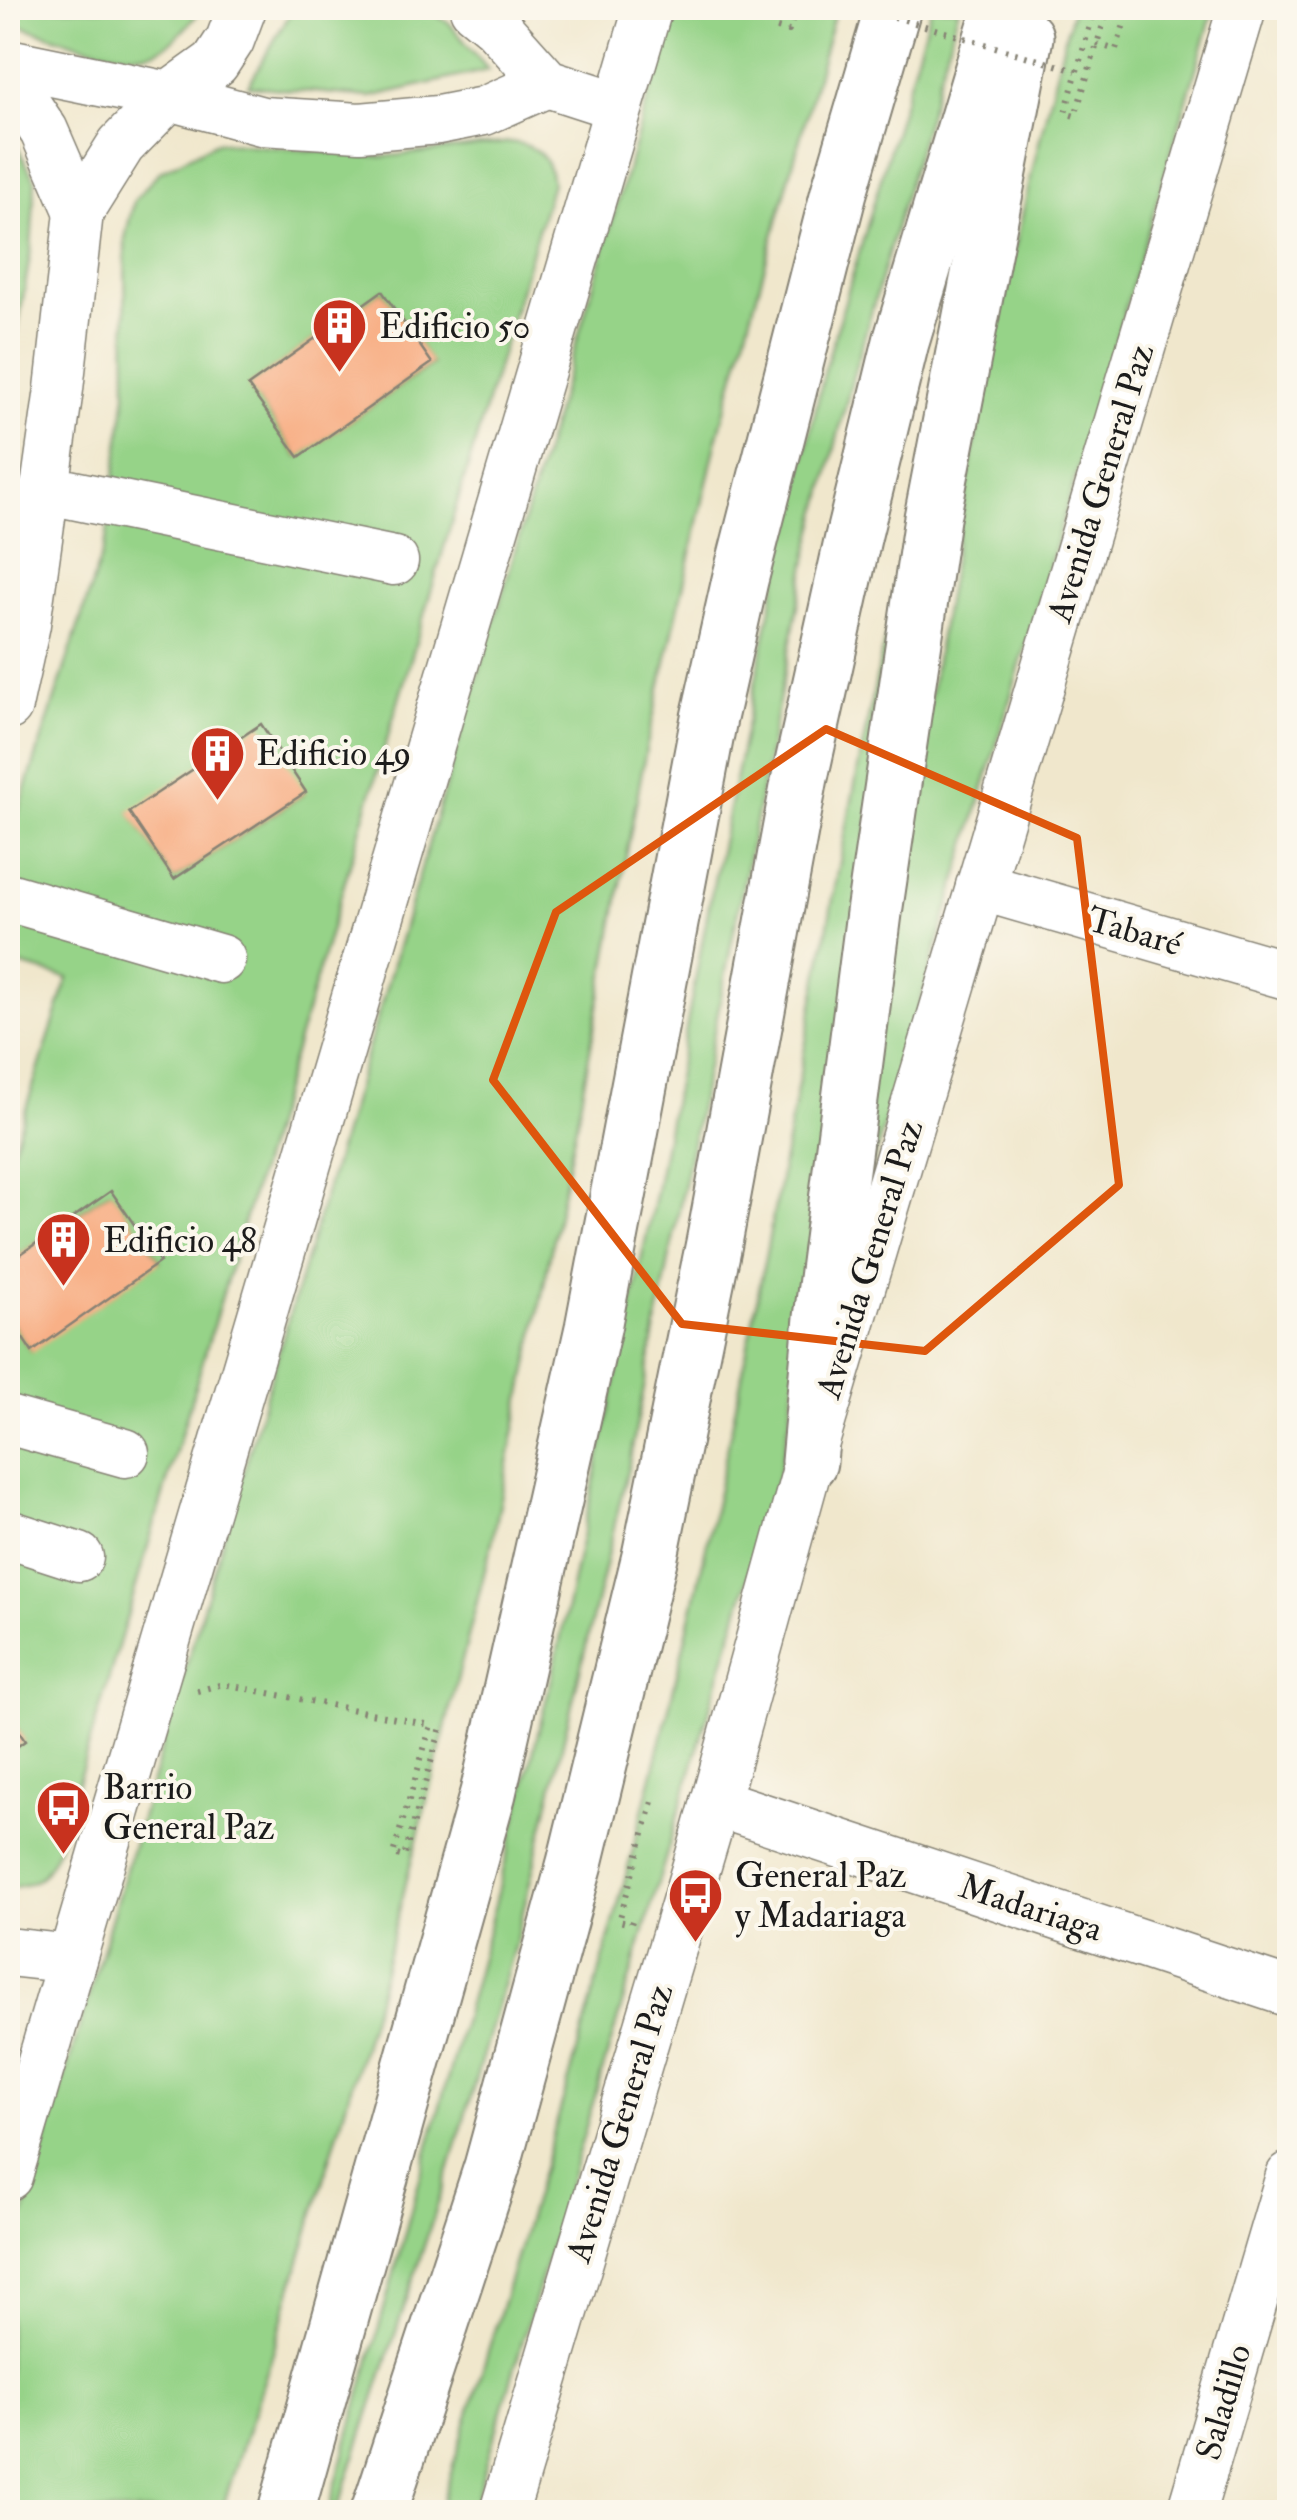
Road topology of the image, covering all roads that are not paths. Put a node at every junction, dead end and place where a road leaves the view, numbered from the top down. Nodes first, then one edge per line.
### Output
1 (242, 8) edge
2 (474, 8) edge
3 (648, 8) edge
4 (894, 8) edge
5 (1001, 8) edge
6 (1030, 8) edge
7 (1242, 8) edge
8 (8, 63) edge
9 (8, 77) edge
10 (547, 83) junction
11 (168, 96) junction
12 (618, 106) junction
13 (78, 212) junction
14 (44, 489) junction
15 (394, 561) dead end
16 (8, 706) edge
17 (980, 886) junction
18 (8, 897) edge
19 (221, 959) dead end
20 (1290, 976) edge
21 (8, 1420) edge
22 (126, 1453) dead end
23 (809, 1462) junction
24 (8, 1534) edge
25 (79, 1556) dead end
26 (715, 1802) junction
27 (8, 1952) edge
28 (72, 1959) junction
29 (1290, 1993) edge
30 (8, 2176) edge
31 (1290, 2176) edge
32 (286, 2512) edge
33 (380, 2512) edge
34 (504, 2512) edge
35 (1191, 2512) edge

1 - 11 street
2 - 10 street
3 - 12 street
4 - 32 highway
5 - 33 highway
6 - 23 highway
7 - 17 street, Avenida General Paz
8 - 11 street
9 - 13 street
10 - 11 street
10 - 12 street
11 - 13 street
12 - 28 street
13 - 14 street
14 - 15 street
14 - 16 street
17 - 20 street, Tabaré
17 - 23 street, Avenida General Paz
18 - 19 street
21 - 22 street
23 - 26 street, Avenida General Paz
24 - 25 street
26 - 29 street, Madariaga
26 - 34 street, Avenida General Paz
27 - 28 street
28 - 30 street
31 - 35 street, Saladillo

